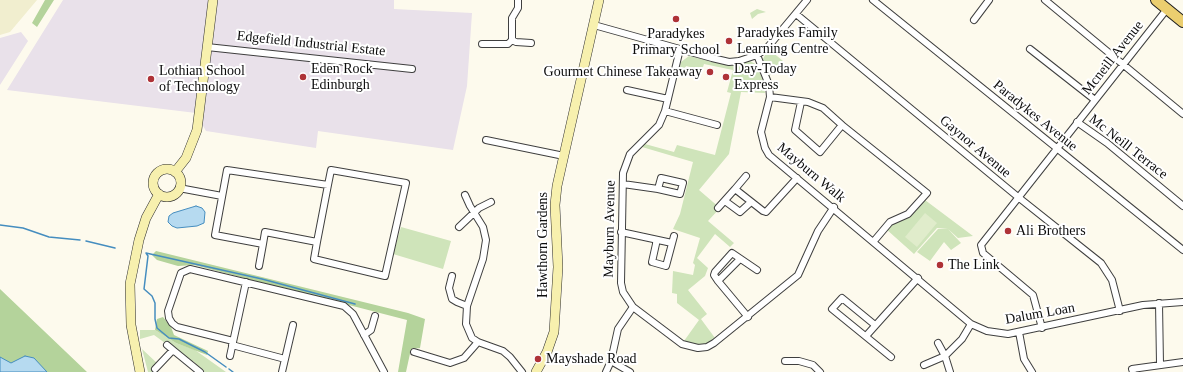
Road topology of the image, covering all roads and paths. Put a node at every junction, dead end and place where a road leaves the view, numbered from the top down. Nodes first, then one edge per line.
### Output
1 (213, 0) edge
2 (518, 0) edge
3 (599, 0) edge
4 (807, 0) edge
5 (872, 0) edge
6 (989, 0) edge
7 (1045, 0) edge
8 (1156, 0) edge
9 (1167, 9) junction
10 (796, 14) junction
11 (974, 20) dead end
12 (1183, 22) edge
13 (594, 25) junction
14 (512, 40) junction
15 (531, 43) dead end
16 (482, 44) dead end
17 (207, 47) junction
18 (1030, 49) dead end
19 (680, 50) junction
20 (757, 55) junction
21 (1123, 64) junction
22 (412, 69) dead end
23 (627, 90) dead end
24 (770, 97) junction
25 (668, 99) junction
26 (1095, 100) junction
27 (801, 102) junction
28 (666, 111) junction
29 (1183, 114) edge
30 (1077, 122) junction
31 (842, 124) junction
32 (717, 125) dead end
33 (486, 140) dead end
34 (1056, 149) junction
35 (564, 156) junction
36 (175, 172) junction
37 (746, 176) dead end
38 (797, 178) junction
39 (328, 184) junction
40 (623, 184) junction
41 (180, 188) junction
42 (658, 189) dead end
43 (736, 189) junction
44 (159, 194) junction
45 (210, 194) junction
46 (465, 195) dead end
47 (222, 196) junction
48 (1018, 197) junction
49 (725, 201) junction
50 (490, 202) dead end
51 (751, 202) junction
52 (1183, 206) edge
53 (834, 207) junction
54 (220, 208) junction
55 (718, 208) dead end
56 (474, 212) junction
57 (459, 227) dead end
58 (621, 232) junction
59 (674, 236) dead end
60 (656, 240) junction
61 (874, 241) junction
62 (317, 242) junction
63 (672, 243) junction
64 (263, 244) junction
65 (1183, 250) edge
66 (740, 259) junction
67 (259, 266) dead end
68 (757, 270) dead end
69 (452, 276) dead end
70 (918, 278) junction
71 (718, 281) junction
72 (246, 282) junction
73 (1183, 302) edge
74 (1159, 303) junction
75 (468, 306) junction
76 (633, 307) junction
77 (1120, 311) junction
78 (375, 316) dead end
79 (748, 317) junction
80 (971, 324) junction
81 (293, 325) dead end
82 (875, 325) junction
83 (1042, 328) junction
84 (1018, 332) junction
85 (364, 335) junction
86 (866, 336) junction
87 (478, 342) junction
88 (232, 343) junction
89 (938, 343) dead end
90 (167, 345) dead end
91 (174, 350) junction
92 (418, 352) dead end
93 (230, 356) dead end
94 (891, 356) dead end
95 (946, 356) junction
96 (285, 359) junction
97 (611, 361) junction
98 (785, 361) dead end
99 (1183, 362) edge
100 (1160, 364) junction
101 (924, 365) dead end
102 (155, 370) dead end
103 (140, 372) edge
104 (200, 372) edge
105 (282, 372) edge
106 (384, 372) edge
107 (522, 372) edge
108 (536, 372) edge
109 (606, 372) edge
110 (630, 372) edge
111 (820, 372) edge
112 (950, 372) edge
113 (1032, 372) edge
114 (1133, 372) edge

1 - 17 street
2 - 14 street
3 - 13 street, Hawthorn Gardens
4 - 10 street
5 - 34 street, Paradykes Avenue
6 - 11 street
7 - 21 street
8 - 9 main road
9 - 12 main road
9 - 21 street, Mcneill Avenue
10 - 20 street
10 - 48 street, Gaynor Avenue
13 - 19 street
13 - 35 street, Hawthorn Gardens
14 - 15 street
14 - 16 street
17 - 22 street, Edgefield Industrial Estate
17 - 36 street
18 - 26 street
19 - 20 street
19 - 25 street, Mayburn Avenue
20 - 24 street, Mayburn Walk
21 - 26 street, Mcneill Avenue
21 - 29 street
23 - 25 street
24 - 27 street
24 - 38 street, Mayburn Walk
25 - 28 street, Mayburn Avenue
26 - 30 street, Mcneill Avenue
27 - 31 street
27 - 31 street
28 - 32 street
28 - 40 street, Mayburn Avenue
30 - 34 street
30 - 52 street, Mc Neill Terrace
31 - 61 street
33 - 35 street
34 - 48 street
34 - 65 street, Paradykes Avenue
35 - 108 street, Hawthorn Gardens
36 - 41 street
36 - 44 street
37 - 43 street
38 - 51 street
38 - 53 street, Mayburn Walk
39 - 47 street
39 - 62 street
39 - 62 street
40 - 42 street
40 - 58 street, Mayburn Avenue
41 - 44 street
41 - 45 street
43 - 49 street
43 - 51 street
44 - 103 street
45 - 47 street
45 - 54 street
46 - 56 street
47 - 54 street
48 - 77 street, Gaynor Avenue
48 - 83 street
49 - 51 street
49 - 55 street
50 - 56 street
53 - 61 street, Mayburn Walk
53 - 79 street, Mayburn Avenue
54 - 64 street
56 - 57 street
56 - 75 street
58 - 60 street
58 - 76 street, Mayburn Avenue
59 - 63 street
60 - 63 street
60 - 63 street
61 - 70 street, Mayburn Walk
62 - 64 street
64 - 67 street
66 - 68 street
66 - 71 street
66 - 71 street
69 - 75 street
70 - 80 street, Dalum Loan
70 - 82 street
71 - 79 street
72 - 85 street
72 - 88 street
72 - 88 street
73 - 74 street, Dalum Loan
74 - 77 street, Dalum Loan
74 - 100 street
75 - 87 street
76 - 79 street, Mayburn Avenue
76 - 97 street
77 - 83 street, Dalum Loan
78 - 85 street
80 - 84 street, Dalum Loan
80 - 95 street
81 - 96 street
82 - 86 street
82 - 86 street
83 - 84 street, Dalum Loan
84 - 113 street
85 - 106 street
86 - 94 street
87 - 92 street
87 - 107 street
88 - 93 street
88 - 96 street
89 - 95 street
90 - 91 street
91 - 102 street
91 - 104 street
95 - 101 street
95 - 112 street
96 - 105 street
97 - 109 street
97 - 110 street
98 - 111 street
99 - 100 street
100 - 114 street

